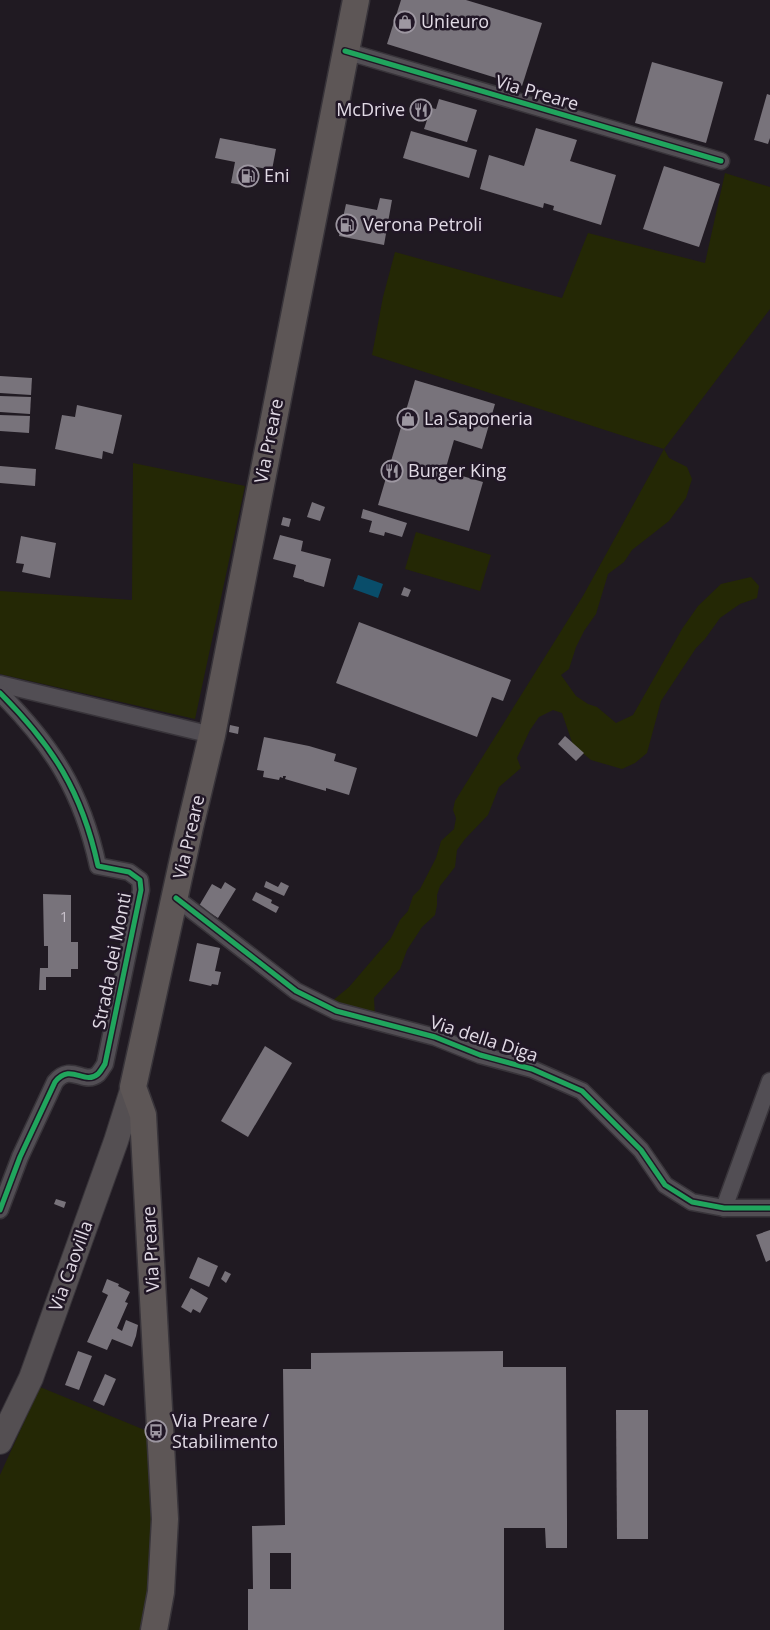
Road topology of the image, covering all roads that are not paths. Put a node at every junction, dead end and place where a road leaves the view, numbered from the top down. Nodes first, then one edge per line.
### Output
1 (356, 0) edge
2 (345, 51) junction
3 (720, 160) dead end
4 (0, 684) edge
5 (0, 693) edge
6 (212, 735) junction
7 (176, 898) junction
8 (770, 1082) edge
9 (133, 1087) junction
10 (724, 1208) junction
11 (770, 1208) edge
12 (0, 1210) edge
13 (0, 1442) edge
14 (154, 1630) edge

1 - 2 main road, Via Preare
2 - 3 street, Via Preare
2 - 6 main road, Via Preare
4 - 6 street
5 - 12 street, Strada dei Monti
6 - 7 main road, Via Preare
7 - 9 main road, Via Preare
7 - 10 street, Via della Diga
8 - 10 street
9 - 13 main road, Via Caovilla
9 - 14 main road, Via Preare
10 - 11 street, Via della Diga

